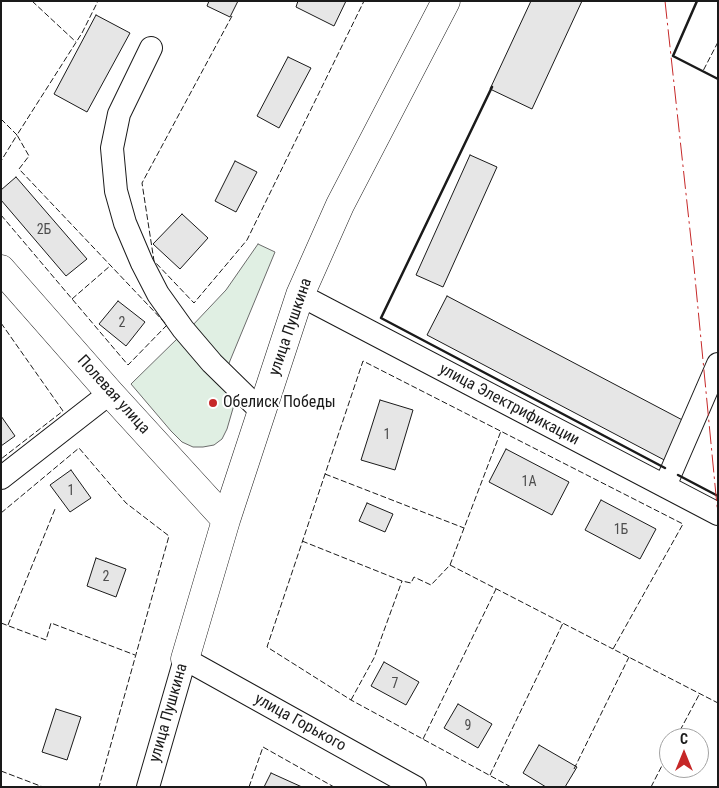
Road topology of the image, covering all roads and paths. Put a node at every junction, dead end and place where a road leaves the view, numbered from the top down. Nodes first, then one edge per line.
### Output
1 (446, 1) edge
2 (151, 48) dead end
3 (1, 269) edge
4 (300, 295) junction
5 (716, 374) edge
6 (110, 393) junction
7 (262, 412) junction
8 (1, 478) edge
9 (665, 486) junction
10 (718, 514) edge
11 (226, 520) junction
12 (185, 659) junction
13 (148, 787) edge
14 (415, 787) edge

1 - 4 main road, улица Пушкина
2 - 7 street
3 - 6 main road, Полевая улица
4 - 7 main road, улица Пушкина
4 - 9 street, улица Электрификации
5 - 9 street
6 - 8 street
6 - 11 main road, Полевая улица
7 - 11 main road, улица Пушкина
9 - 10 street, улица Электрификации
11 - 12 main road, улица Пушкина
12 - 13 street, улица Пушкина
12 - 14 street, улица Горького

